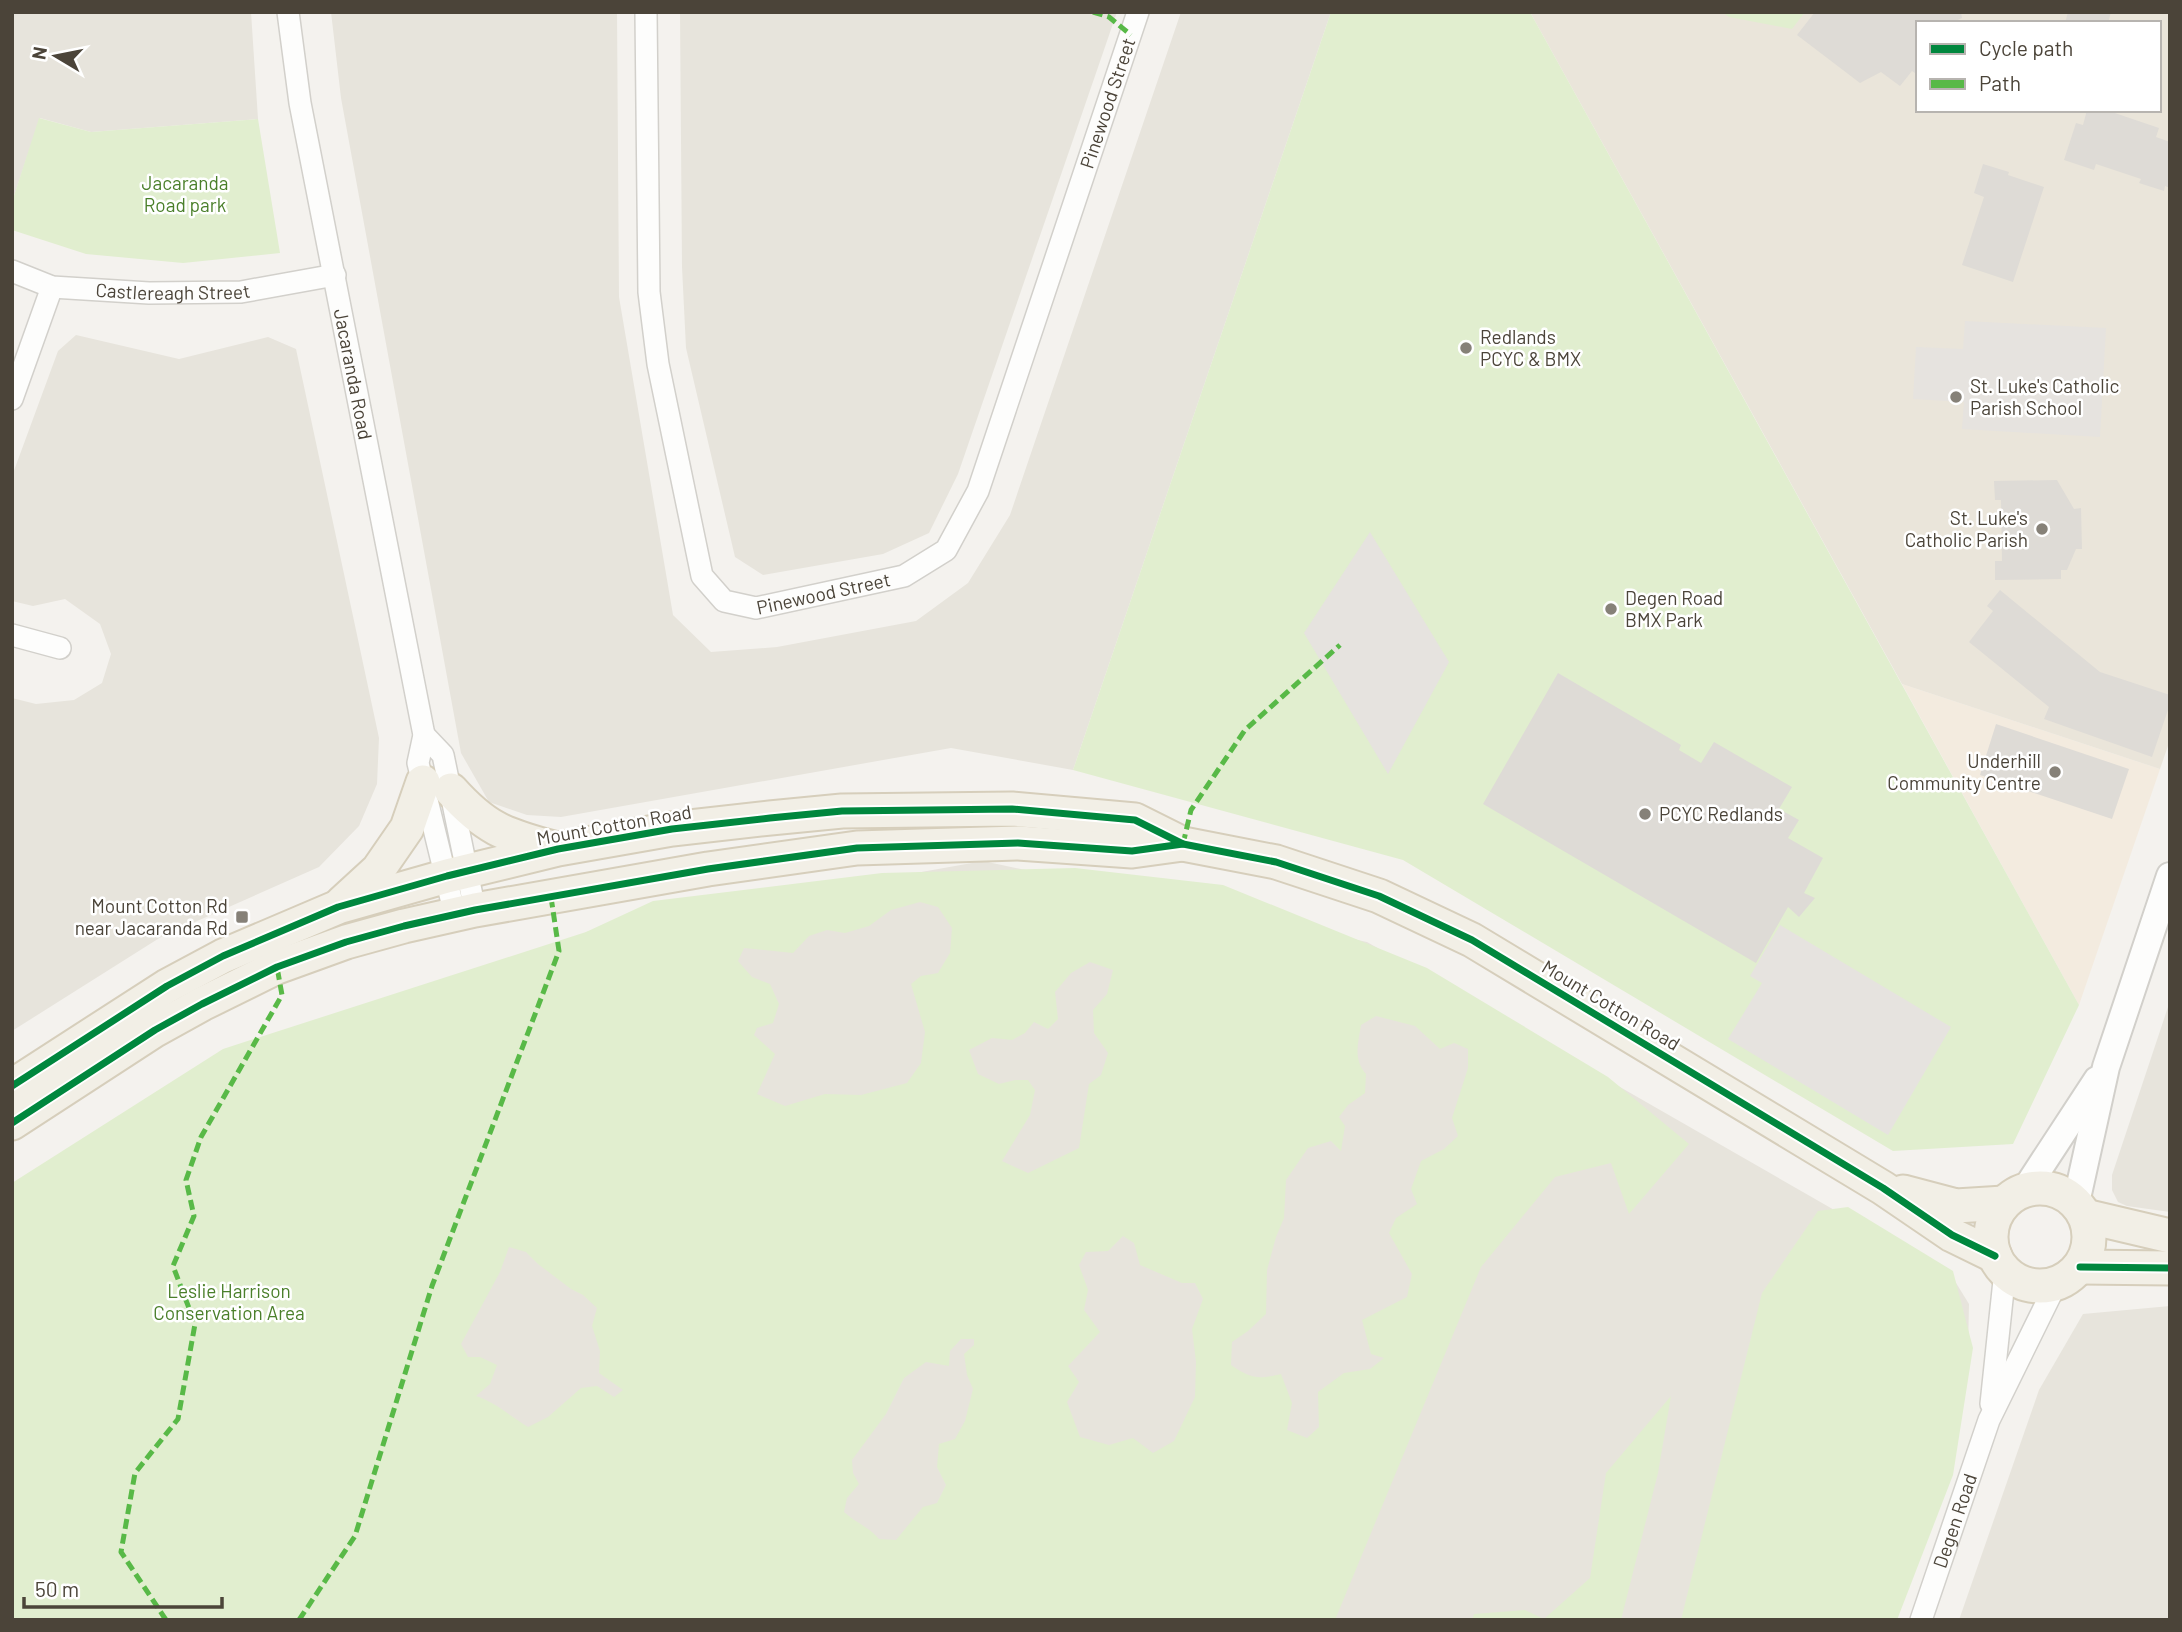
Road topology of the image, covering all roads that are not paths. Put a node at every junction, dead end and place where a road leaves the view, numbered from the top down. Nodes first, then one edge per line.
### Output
1 (288, 12) edge
2 (646, 12) edge
3 (1138, 12) edge
4 (12, 271) edge
5 (335, 275) junction
6 (52, 286) junction
7 (12, 399) edge
8 (12, 635) edge
9 (60, 648) dead end
10 (424, 735) junction
11 (437, 786) junction
12 (1183, 844) junction
13 (558, 849) junction
14 (457, 873) junction
15 (2170, 876) edge
16 (338, 907) junction
17 (465, 913) junction
18 (2106, 1067) junction
19 (12, 1086) edge
20 (12, 1123) edge
21 (1883, 1188) junction
22 (2014, 1197) junction
23 (2081, 1210) junction
24 (2170, 1236) edge
25 (2000, 1263) junction
26 (2170, 1268) edge
27 (2068, 1275) junction
28 (1989, 1420) junction
29 (1921, 1620) edge

1 - 5 street, Jacaranda Road
2 - 3 street, Pinewood Street
4 - 6 street, Castlereagh Street
5 - 6 street, Castlereagh Street
5 - 10 street, Jacaranda Road
6 - 7 street
8 - 9 street
10 - 11 street, Jacaranda Road
10 - 11 street, Jacaranda Road
11 - 13 main road
11 - 14 street, Jacaranda Road
11 - 14 street, Jacaranda Road
11 - 16 main road
12 - 13 main road, Mount Cotton Road
12 - 17 main road, Mount Cotton Road
12 - 21 main road, Mount Cotton Road
13 - 14 main road, Mount Cotton Road
14 - 16 main road, Mount Cotton Road
14 - 17 street, Jacaranda Road
15 - 18 street
16 - 19 main road, Mount Cotton Road
17 - 20 main road, Mount Cotton Road
18 - 22 street
18 - 23 street
21 - 22 main road, Mount Cotton Road
21 - 25 main road, Mount Cotton Road
22 - 23 main road
22 - 25 main road
23 - 24 main road
23 - 27 main road
25 - 27 main road
25 - 28 street, Degen Road
26 - 27 main road
27 - 28 street, Degen Road
28 - 29 street, Degen Road

